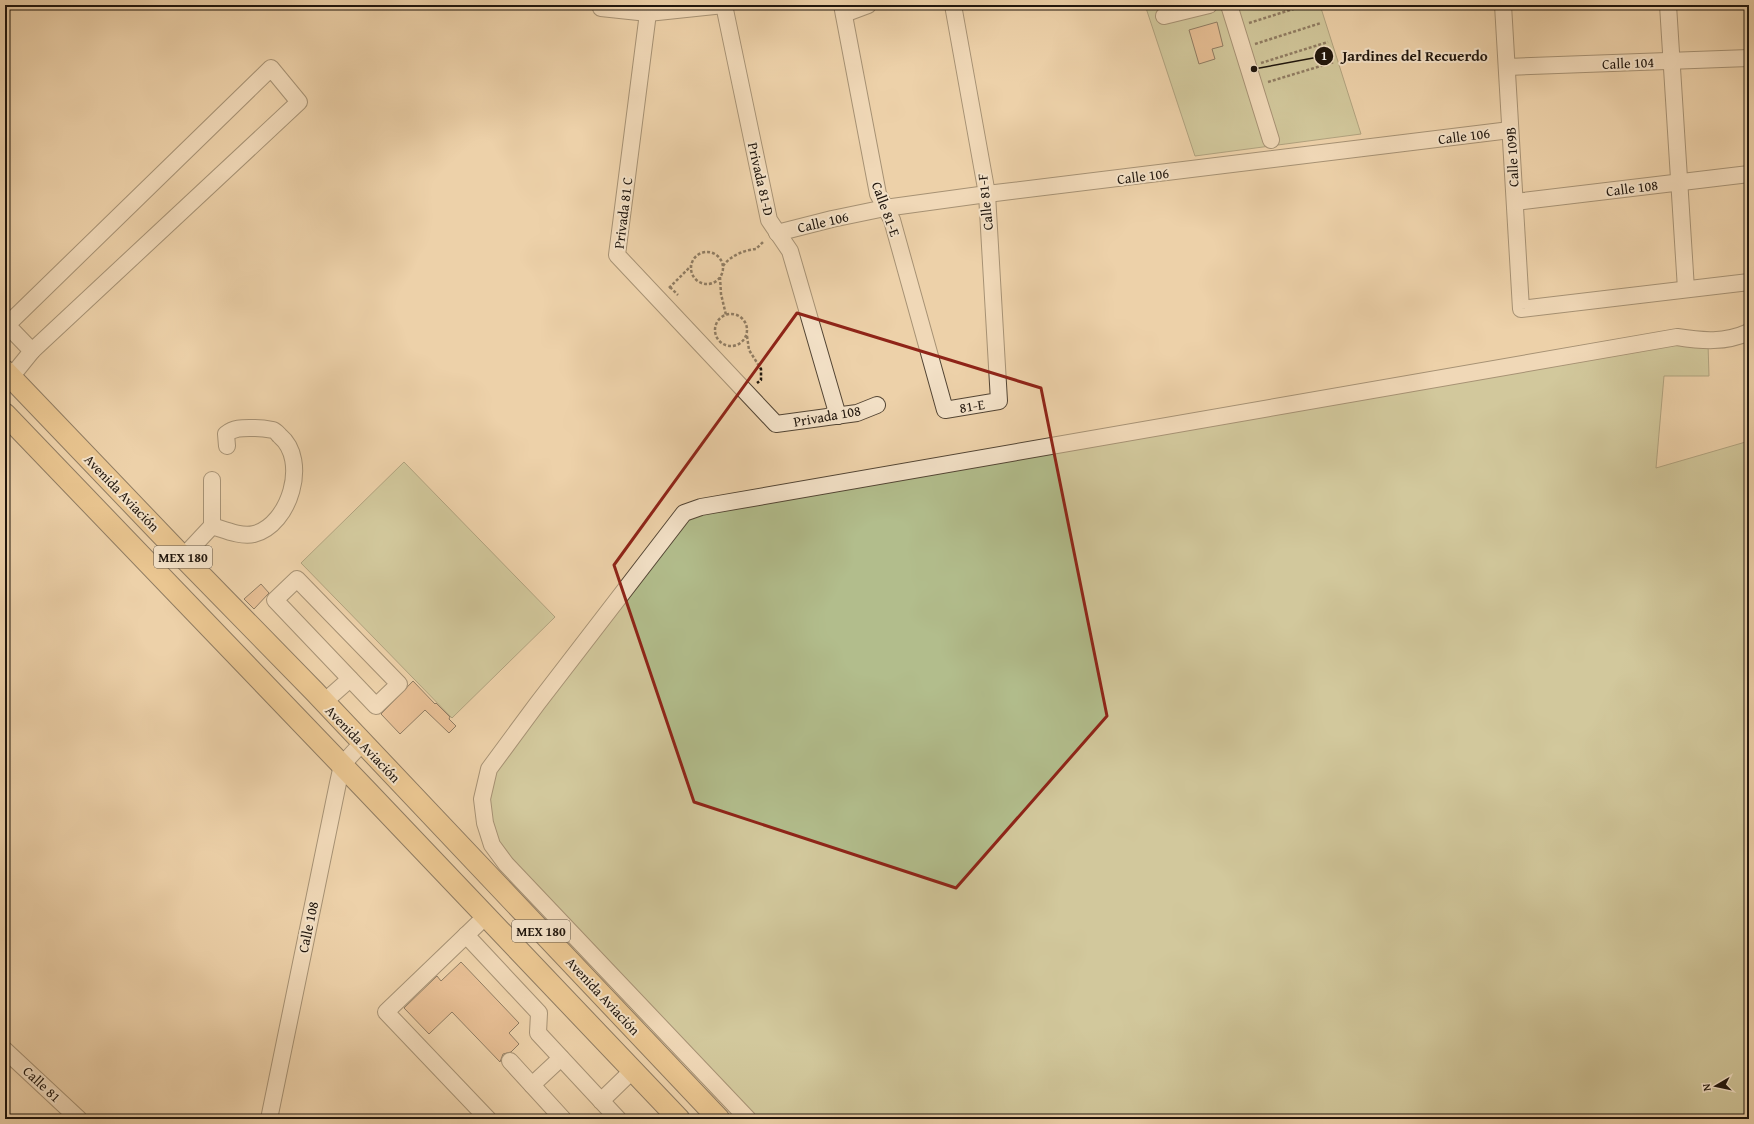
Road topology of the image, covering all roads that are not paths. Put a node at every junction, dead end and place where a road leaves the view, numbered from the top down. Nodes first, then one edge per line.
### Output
1 (724, 5) edge
2 (868, 5) edge
3 (953, 5) edge
4 (1209, 5) edge
5 (1229, 5) edge
6 (1503, 5) edge
7 (1668, 5) edge
8 (601, 8) dead end
9 (843, 10) edge
10 (648, 13) junction
11 (1164, 16) dead end
12 (1749, 58) edge
13 (1672, 61) junction
14 (1507, 67) junction
15 (1510, 130) junction
16 (1271, 140) dead end
17 (1749, 174) edge
18 (1679, 182) junction
19 (987, 194) junction
20 (1514, 202) junction
21 (885, 208) junction
22 (771, 237) junction
23 (1749, 282) edge
24 (1686, 289) junction
25 (6, 326) edge
26 (1749, 332) edge
27 (32, 351) junction
28 (7, 377) edge
29 (999, 401) joint
30 (877, 406) dead end
31 (945, 410) joint
32 (5, 414) edge
33 (838, 416) junction
34 (776, 424) joint
35 (227, 446) dead end
36 (212, 480) dead end
37 (212, 526) junction
38 (182, 557) junction
39 (162, 578) junction
40 (350, 679) junction
41 (324, 702) junction
42 (362, 743) junction
43 (342, 765) junction
44 (486, 916) junction
45 (466, 935) junction
46 (5, 1050) edge
47 (561, 1058) junction
48 (510, 1061) dead end
49 (633, 1070) junction
50 (532, 1085) junction
51 (601, 1101) junction
52 (79, 1119) edge
53 (269, 1119) edge
54 (488, 1119) edge
55 (563, 1119) edge
56 (618, 1119) edge
57 (679, 1119) edge
58 (719, 1119) edge
59 (748, 1119) edge

1 - 10 street
1 - 22 street, Privada 81-D
2 - 9 street
3 - 19 street, Calle 81-F
4 - 11 street
5 - 16 street
6 - 14 street, Calle 109B
7 - 13 street
8 - 10 street
9 - 21 street, Calle 81-E
10 - 34 street, Privada 81 C
12 - 13 street, Calle 104
13 - 14 street, Calle 104
13 - 18 street
14 - 15 street, Calle 109B
15 - 19 street, Calle 106
15 - 20 street, Calle 109B
17 - 18 street, Calle 108
18 - 20 street, Calle 108
18 - 24 street
19 - 21 street, Calle 106
19 - 29 street, Calle 81-F
20 - 24 street, Calle 109B
21 - 22 street, Calle 106
21 - 31 street, Calle 81-E
22 - 33 street, Privada 81-D
23 - 24 street
25 - 27 street
25 - 27 street
26 - 59 street
27 - 28 street
28 - 38 main road, Avenida Aviación / MEX 180
29 - 31 street, 81-E
30 - 33 street, Privada 108
32 - 39 main road, Avenida Aviación / MEX 180
33 - 34 street, Privada 108
35 - 37 street
36 - 37 street
37 - 38 street
38 - 39 main road
38 - 41 main road, Avenida Aviación / MEX 180
39 - 43 main road, Avenida Aviación / MEX 180
40 - 40 street
40 - 41 street
41 - 42 main road, Avenida Aviación / MEX 180
42 - 43 street
42 - 58 main road, Avenida Aviación / MEX 180
43 - 44 main road, Avenida Aviación / MEX 180
43 - 53 street, Calle 108
44 - 45 street
44 - 49 main road, Avenida Aviación / MEX 180
45 - 47 street
45 - 54 street
46 - 52 street, Calle 81
47 - 50 street
47 - 51 street
48 - 50 street
49 - 51 street
49 - 57 main road, Avenida Aviación / MEX 180
50 - 55 street
51 - 56 street

